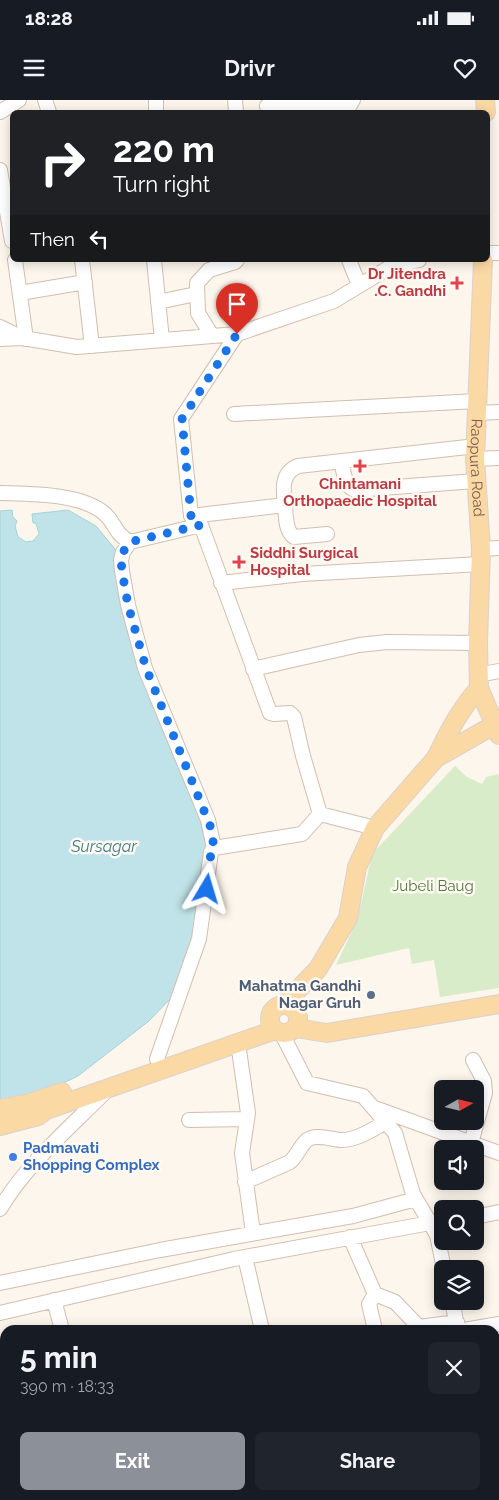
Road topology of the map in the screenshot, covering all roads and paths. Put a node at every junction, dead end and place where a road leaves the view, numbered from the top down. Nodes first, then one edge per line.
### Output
1 (19, 100) edge
2 (355, 103) edge
3 (268, 110) edge
4 (0, 112) edge
5 (0, 170) edge
6 (10, 229) edge
7 (15, 262) edge
8 (82, 262) edge
9 (154, 262) edge
10 (235, 262) edge
11 (350, 262) edge
12 (410, 262) edge
13 (483, 262) edge
14 (85, 282) junction
15 (359, 285) junction
16 (20, 292) junction
17 (196, 294) junction
18 (158, 302) junction
19 (0, 327) edge
20 (237, 334) junction
21 (212, 336) junction
22 (24, 338) junction
23 (0, 339) edge
24 (162, 340) junction
25 (92, 346) junction
26 (477, 407) junction
27 (499, 412) edge
28 (234, 414) dead end
29 (475, 453) junction
30 (499, 458) edge
31 (341, 461) junction
32 (476, 481) junction
33 (0, 493) edge
34 (285, 505) junction
35 (196, 521) junction
36 (326, 534) dead end
37 (130, 542) junction
38 (499, 548) edge
39 (481, 557) junction
40 (221, 583) junction
41 (478, 643) junction
42 (253, 669) junction
43 (499, 671) edge
44 (479, 681) junction
45 (497, 730) edge
46 (436, 758) junction
47 (320, 814) junction
48 (375, 828) junction
49 (214, 848) junction
50 (499, 1004) edge
51 (283, 1005) junction
52 (281, 1028) junction
53 (238, 1043) junction
54 (156, 1059) junction
55 (473, 1060) dead end
56 (109, 1088) junction
57 (372, 1107) junction
58 (0, 1109) edge
59 (247, 1119) junction
60 (189, 1120) dead end
61 (386, 1122) junction
62 (0, 1126) edge
63 (465, 1140) edge
64 (472, 1140) edge
65 (484, 1147) edge
66 (499, 1153) edge
67 (245, 1182) junction
68 (416, 1199) junction
69 (0, 1210) edge
70 (499, 1212) edge
71 (484, 1215) edge
72 (434, 1220) edge
73 (434, 1222) edge
74 (253, 1233) junction
75 (350, 1237) junction
76 (245, 1257) junction
77 (0, 1282) edge
78 (375, 1294) junction
79 (54, 1300) junction
80 (455, 1310) edge
81 (0, 1313) edge
82 (499, 1324) edge
83 (61, 1325) edge
84 (261, 1325) edge
85 (374, 1325) edge
86 (417, 1325) edge
87 (459, 1325) edge
88 (486, 1325) edge

1 - 4 street
2 - 3 street
5 - 6 street
7 - 16 street
8 - 14 street
9 - 18 street
10 - 17 street
11 - 15 street
12 - 15 street
13 - 26 main road, Raopura Road
14 - 16 street
14 - 25 street
15 - 20 street
16 - 22 street
17 - 18 street
17 - 21 street
18 - 24 street
19 - 22 street
20 - 21 street
20 - 35 street
21 - 24 street
22 - 23 street
22 - 25 street
24 - 25 street
26 - 27 street
26 - 28 street
26 - 29 main road, Raopura Road
29 - 30 street
29 - 31 street
29 - 32 main road, Raopura Road
31 - 32 street
31 - 34 street
32 - 39 main road, Raopura Road
33 - 37 street
34 - 35 street
34 - 36 street
35 - 37 street
35 - 40 street
37 - 49 street
38 - 39 street
39 - 40 street
39 - 41 main road, Raopura Road
40 - 42 street
41 - 42 street
41 - 44 main road, Raopura Road
42 - 47 street
43 - 44 street
44 - 45 main road
44 - 46 main road
45 - 46 main road
46 - 48 main road
47 - 48 street
47 - 49 street
48 - 51 main road
49 - 54 street
50 - 52 main road
51 - 52 main road
51 - 52 main road
52 - 53 main road
52 - 54 main road
52 - 57 street
53 - 56 main road
53 - 59 street
54 - 58 main road
55 - 64 street
56 - 62 main road
56 - 69 street
57 - 61 street
57 - 63 street
59 - 60 street
59 - 67 street
61 - 67 street
61 - 68 street
65 - 66 street
67 - 74 street
68 - 72 street
68 - 74 street
70 - 71 street
73 - 75 street
74 - 77 street
75 - 76 street
75 - 78 street
76 - 79 street
76 - 84 street
78 - 85 street
78 - 86 street
79 - 81 street
79 - 83 street
80 - 87 street
82 - 88 street

